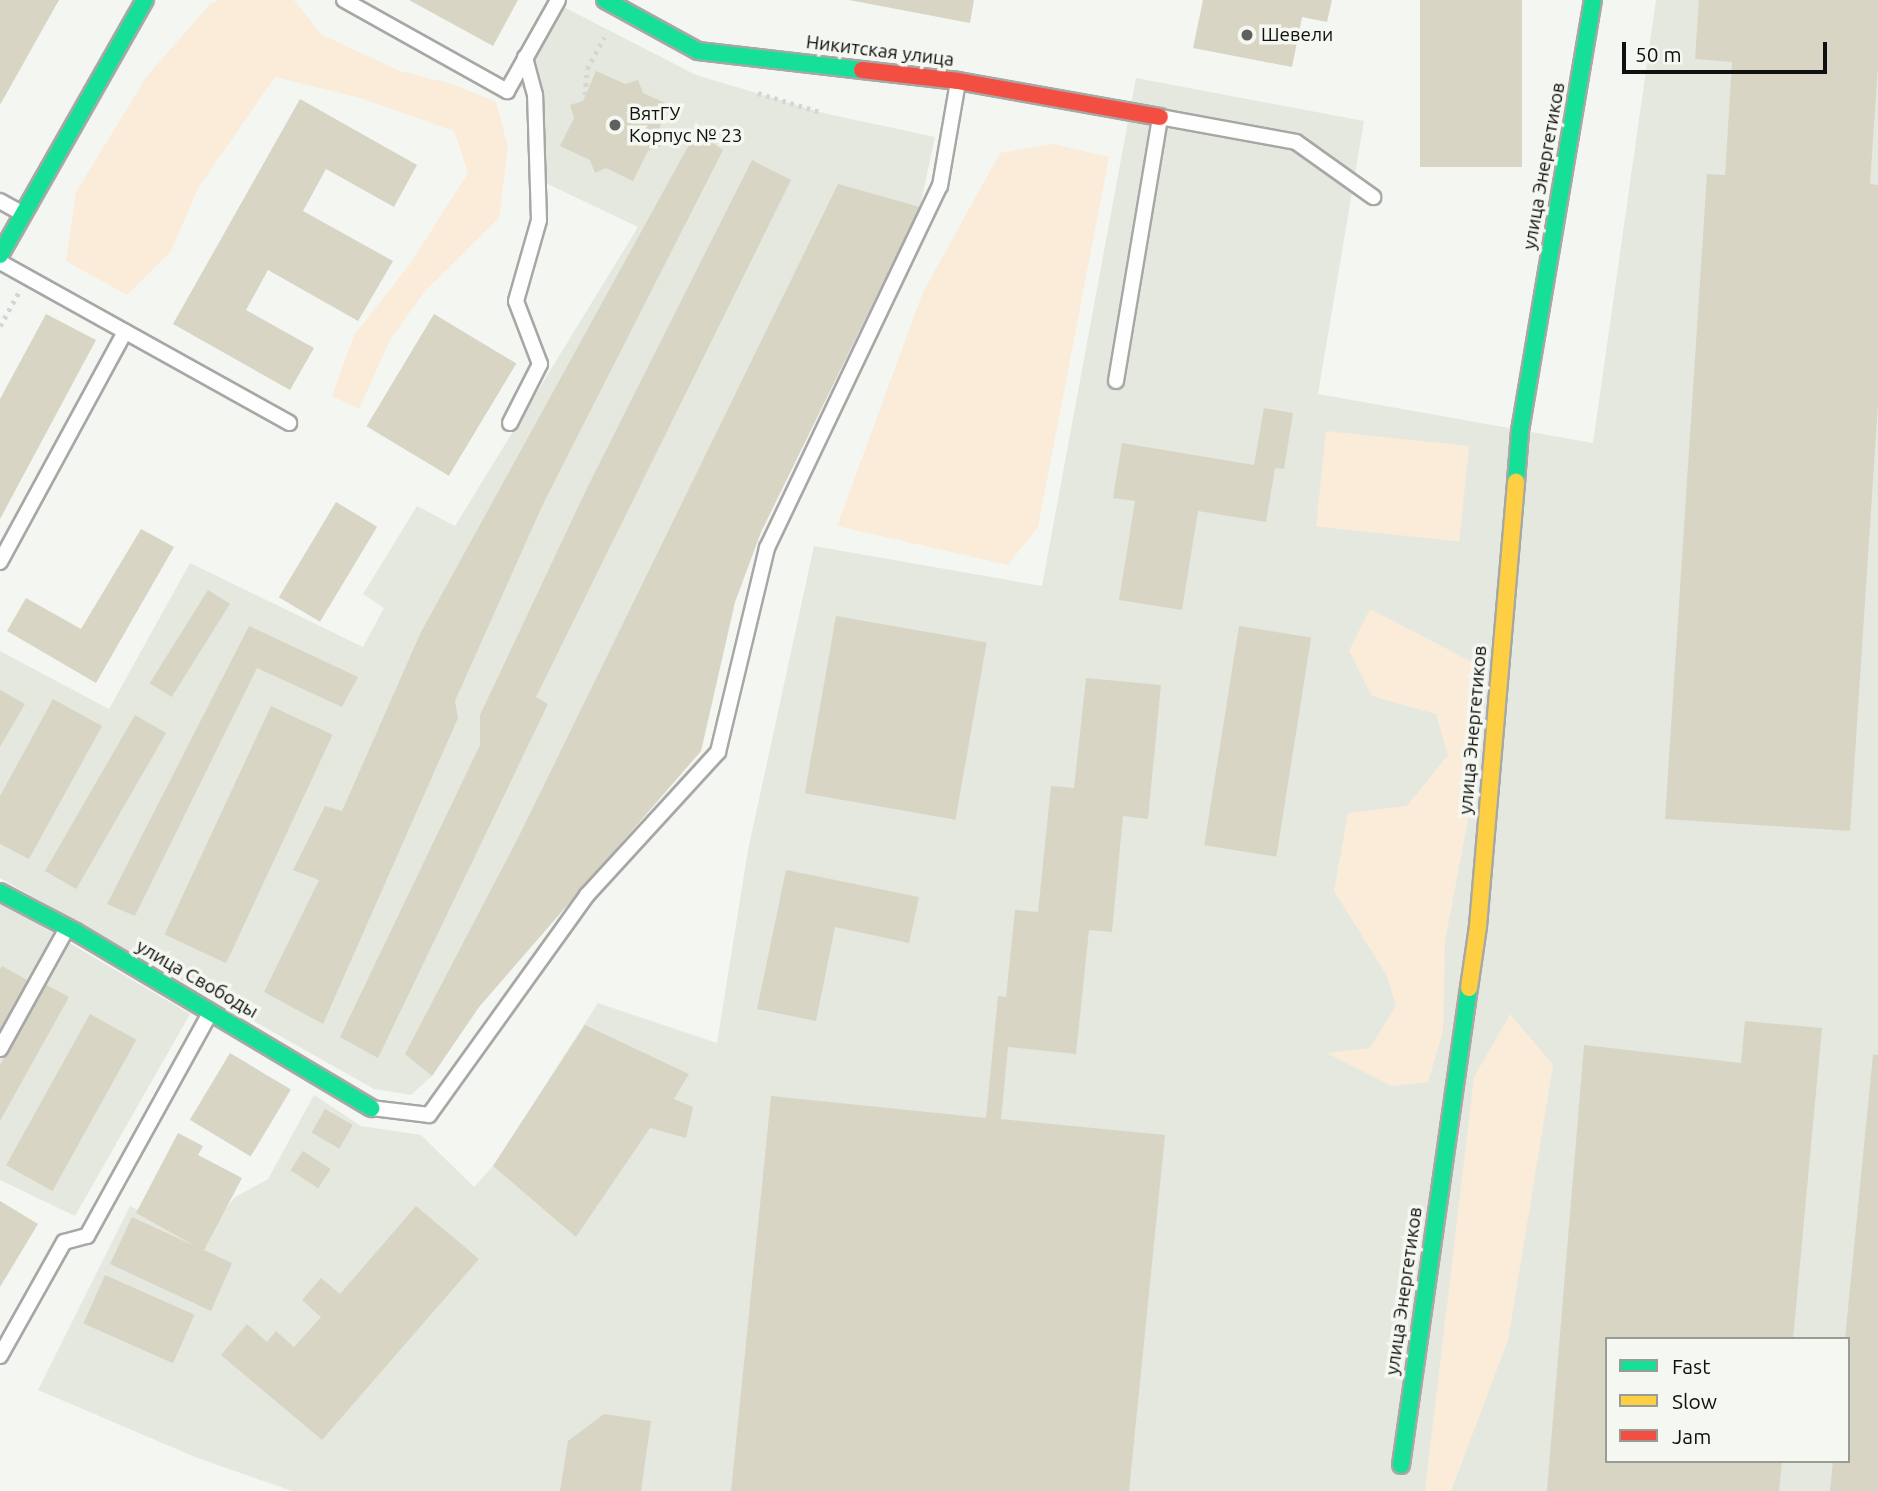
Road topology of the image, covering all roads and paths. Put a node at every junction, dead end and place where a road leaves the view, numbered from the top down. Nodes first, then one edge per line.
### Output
1 (145, 0) edge
2 (344, 0) edge
3 (558, 0) edge
4 (605, 0) edge
5 (1593, 0) edge
6 (607, 30) dead end
7 (525, 57) junction
8 (958, 81) junction
9 (585, 95) dead end
10 (1160, 117) junction
11 (1373, 197) dead end
12 (0, 201) edge
13 (24, 214) junction
14 (0, 256) edge
15 (0, 262) edge
16 (27, 277) junction
17 (0, 326) edge
18 (125, 332) junction
19 (1116, 381) dead end
20 (289, 423) dead end
21 (510, 423) dead end
22 (0, 562) edge
23 (0, 892) edge
24 (67, 928) junction
25 (211, 1012) junction
26 (0, 1049) edge
27 (371, 1108) joint
28 (0, 1356) edge
29 (1401, 1465) dead end

1 - 13 street
2 - 7 lane
3 - 7 lane
4 - 8 street, Никитская улица
5 - 29 street, улица Энергетиков
6 - 9 path
7 - 21 lane
8 - 10 street, Никитская улица
8 - 27 lane
10 - 11 lane
10 - 19 lane
12 - 13 lane
13 - 14 street
15 - 16 lane
16 - 17 path
16 - 18 lane
18 - 20 lane
18 - 22 lane
23 - 24 street, улица Свободы
24 - 25 street, улица Свободы
24 - 26 lane
25 - 27 street, улица Свободы
25 - 28 lane

